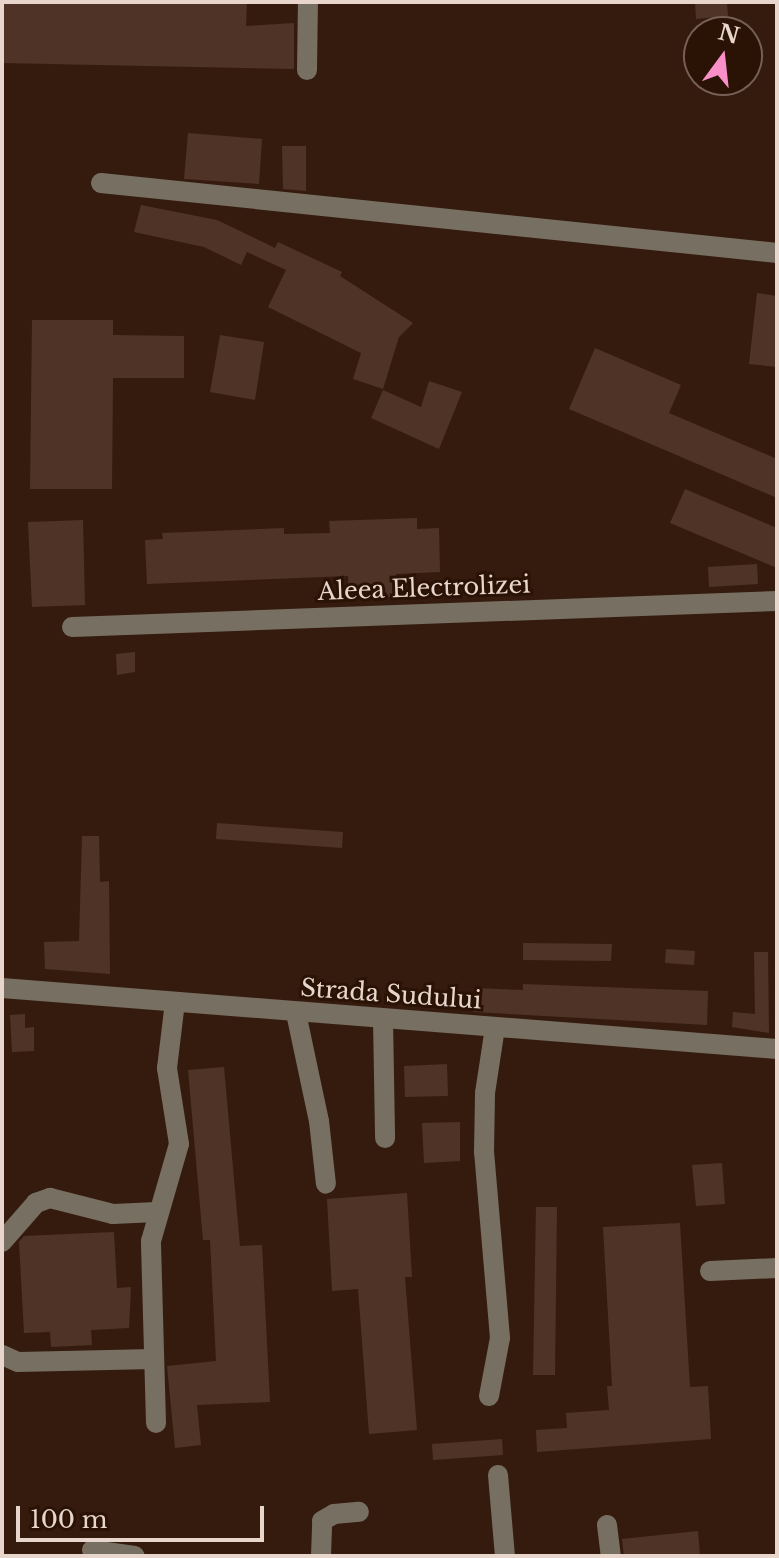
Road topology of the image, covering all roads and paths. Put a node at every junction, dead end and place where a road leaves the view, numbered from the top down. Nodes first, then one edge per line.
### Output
1 (308, 2) edge
2 (307, 70) dead end
3 (101, 183) dead end
4 (777, 253) edge
5 (777, 601) edge
6 (72, 627) dead end
7 (2, 988) edge
8 (175, 1002) junction
9 (296, 1013) junction
10 (383, 1019) junction
11 (495, 1028) junction
12 (777, 1049) edge
13 (385, 1138) dead end
14 (326, 1184) dead end
15 (157, 1212) junction
16 (2, 1242) edge
17 (777, 1268) edge
18 (710, 1271) dead end
19 (2, 1355) edge
20 (154, 1359) junction
21 (489, 1396) dead end
22 (156, 1423) dead end
23 (498, 1475) dead end
24 (359, 1512) dead end
25 (607, 1525) dead end
26 (92, 1550) dead end
27 (135, 1556) edge
28 (321, 1556) edge
29 (505, 1556) edge
30 (611, 1556) edge

1 - 2 street
3 - 4 street
5 - 6 street, Aleea Electrolizei
7 - 8 street, Strada Sudului
8 - 9 street, Strada Sudului
8 - 15 street
9 - 10 street, Strada Sudului
9 - 14 street
10 - 11 street, Strada Sudului
10 - 13 street
11 - 12 street, Strada Sudului
11 - 21 street
15 - 16 street
15 - 20 street
17 - 18 street
19 - 20 street
20 - 22 street
23 - 29 street
24 - 28 street
25 - 30 street
26 - 27 street

